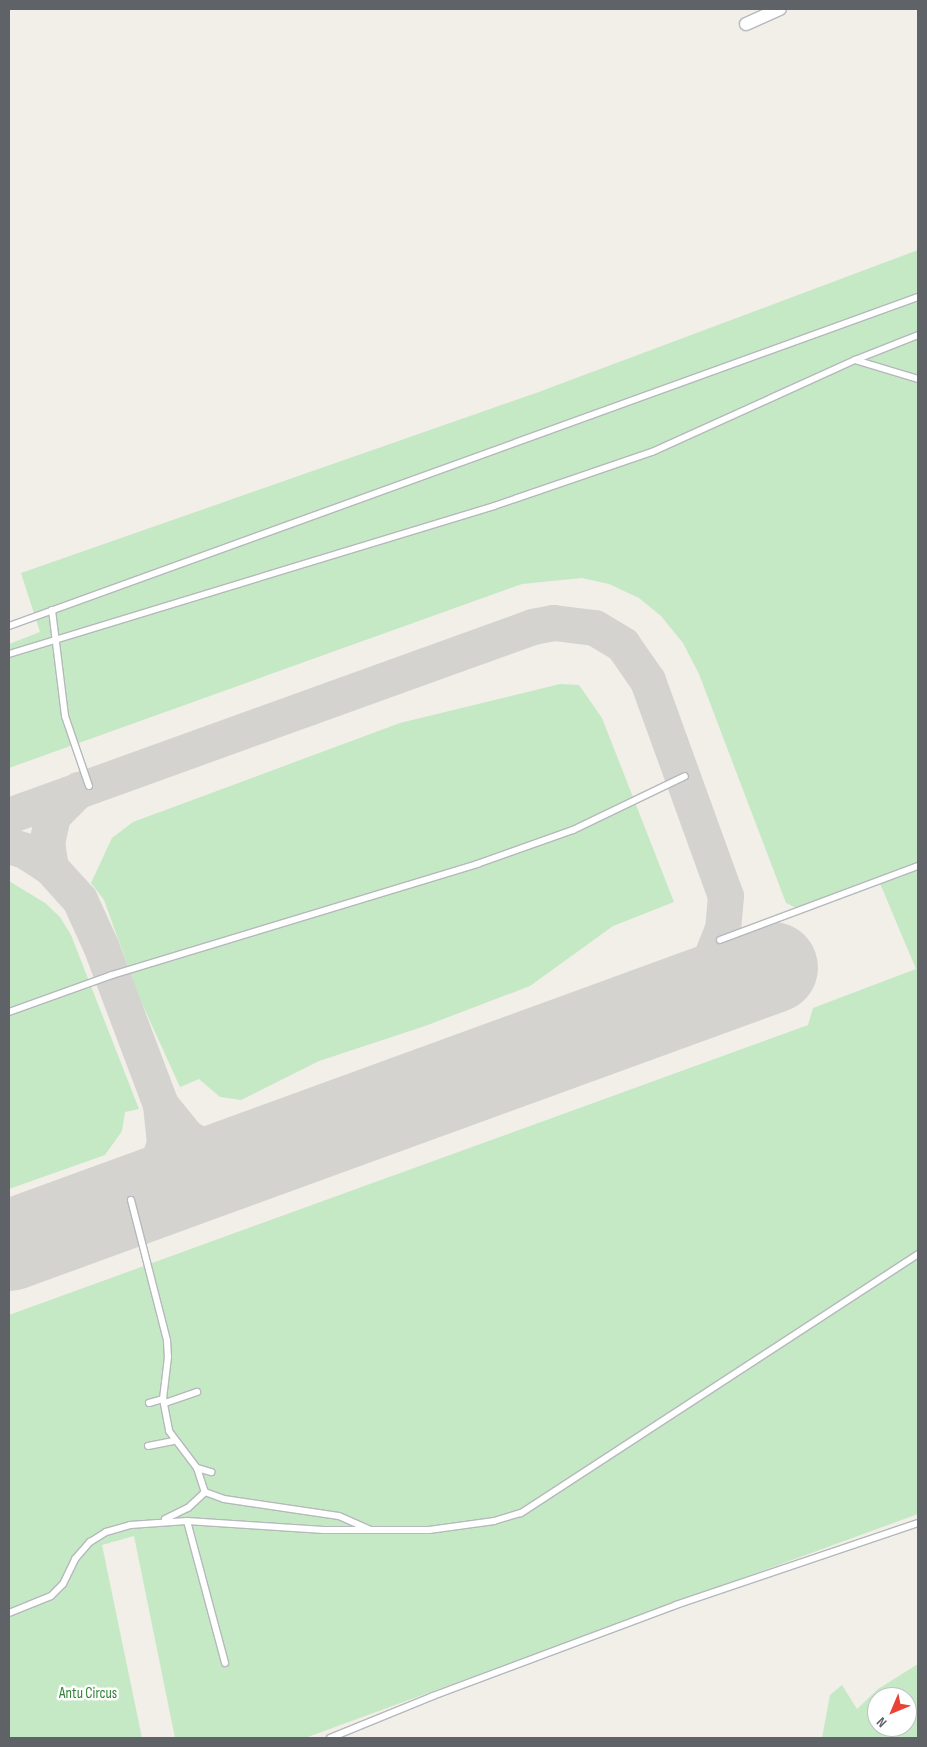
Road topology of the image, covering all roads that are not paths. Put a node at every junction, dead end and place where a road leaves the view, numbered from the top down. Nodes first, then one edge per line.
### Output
1 (780, 9) edge
2 (746, 24) dead end
3 (918, 297) edge
4 (918, 335) edge
5 (855, 360) junction
6 (918, 379) edge
7 (52, 610) junction
8 (9, 626) edge
9 (57, 641) junction
10 (9, 654) edge
11 (685, 776) dead end
12 (89, 786) dead end
13 (918, 866) edge
14 (720, 940) dead end
15 (9, 1012) edge
16 (131, 1200) dead end
17 (918, 1254) edge
18 (197, 1392) dead end
19 (164, 1401) junction
20 (149, 1403) dead end
21 (174, 1441) junction
22 (148, 1446) dead end
23 (197, 1468) junction
24 (211, 1472) dead end
25 (205, 1492) junction
26 (187, 1520) junction
27 (158, 1521) junction
28 (918, 1522) edge
29 (371, 1531) junction
30 (9, 1613) edge
31 (225, 1663) dead end
32 (330, 1738) edge

1 - 2 street
3 - 7 lane
4 - 5 lane
5 - 6 lane
5 - 9 lane
7 - 8 lane
7 - 9 lane
9 - 10 lane
9 - 12 lane
11 - 15 lane
13 - 14 lane
16 - 19 lane
17 - 29 lane
18 - 19 lane
19 - 20 lane
19 - 21 lane
21 - 22 lane
21 - 23 lane
23 - 24 lane
23 - 25 lane
25 - 27 lane
25 - 29 lane
26 - 27 lane
26 - 29 lane
26 - 31 lane
27 - 30 lane
28 - 32 lane

